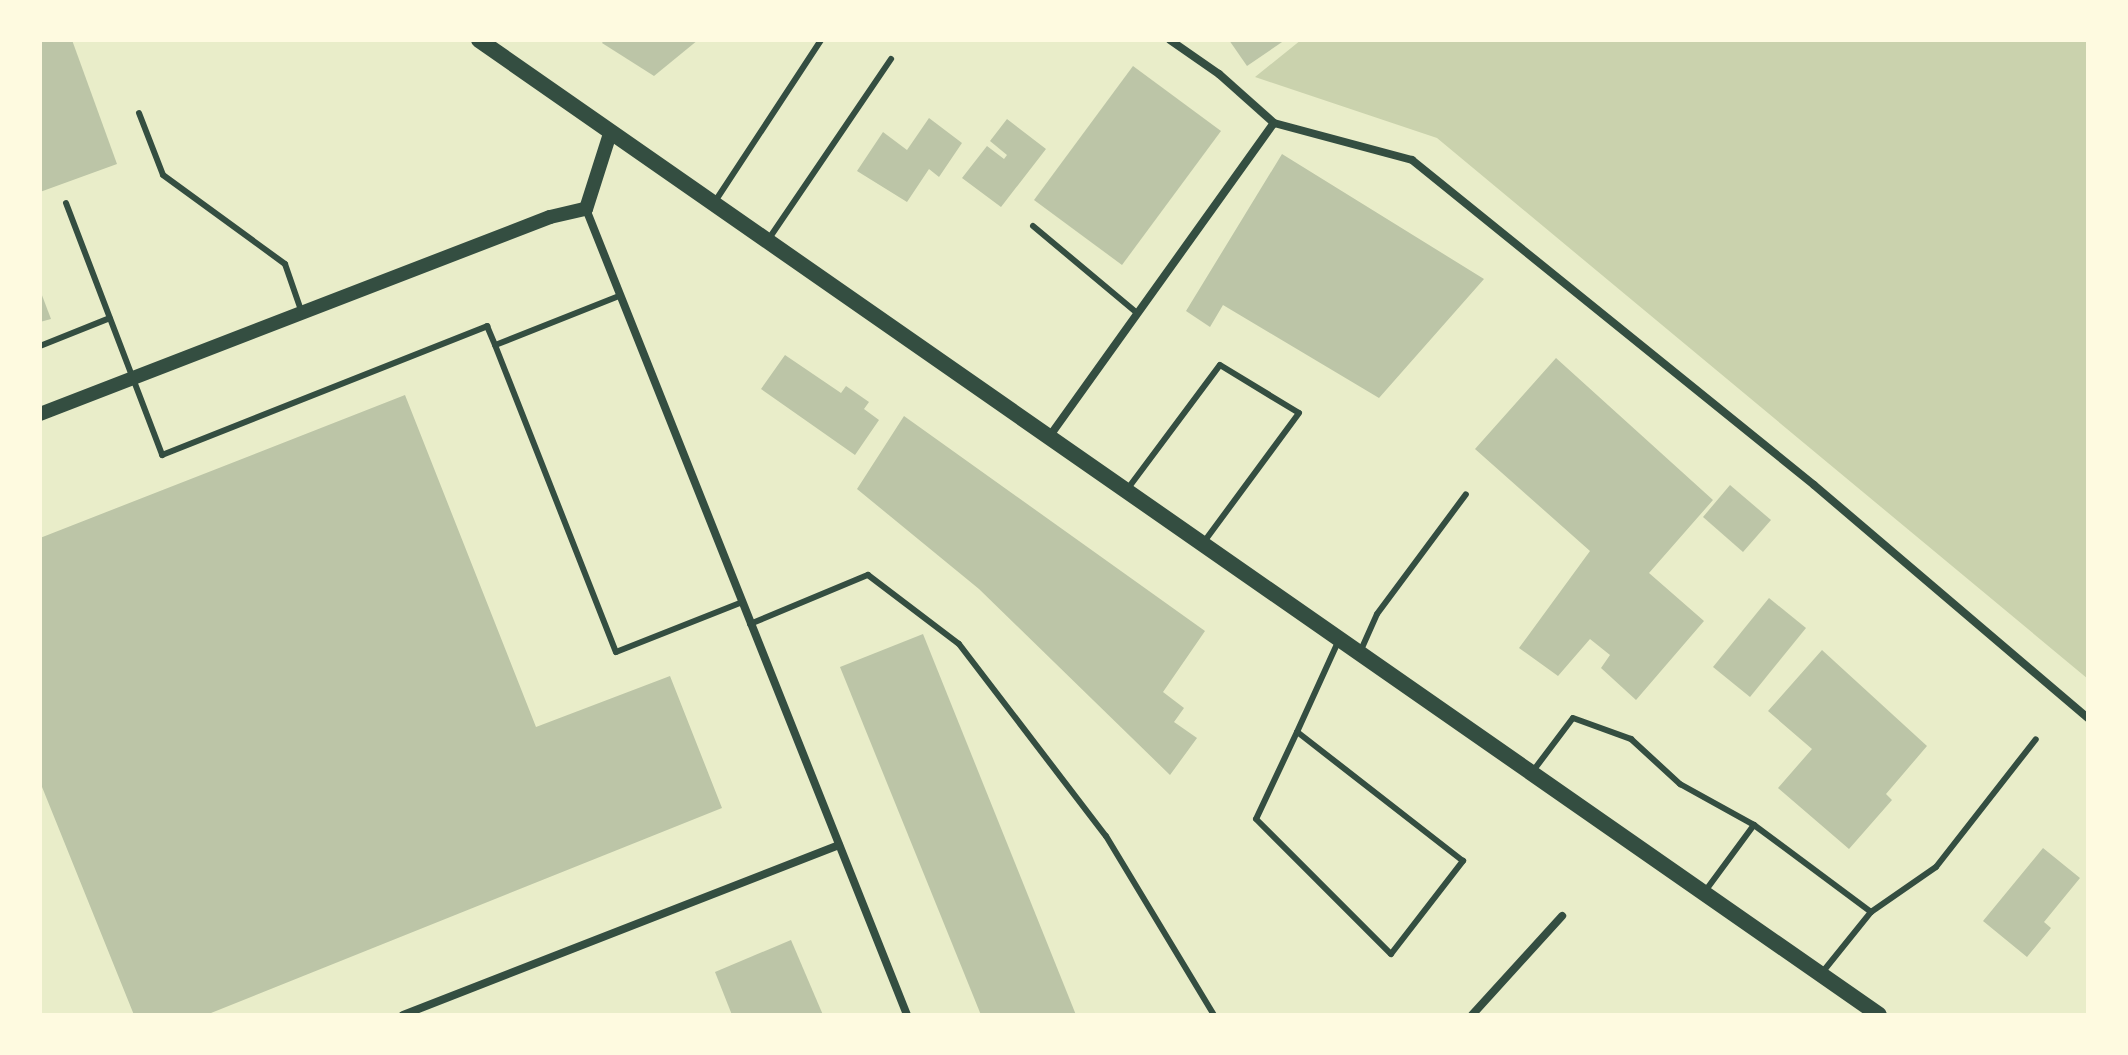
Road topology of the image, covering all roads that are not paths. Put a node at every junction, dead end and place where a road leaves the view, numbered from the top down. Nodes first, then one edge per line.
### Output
1 (479, 40) edge
2 (821, 40) edge
3 (1170, 40) edge
4 (891, 59) dead end
5 (139, 113) dead end
6 (1274, 123) junction
7 (610, 134) junction
8 (66, 203) dead end
9 (714, 203) junction
10 (586, 209) junction
11 (1033, 226) dead end
12 (768, 240) junction
13 (619, 296) junction
14 (302, 313) junction
15 (1137, 313) junction
16 (110, 318) junction
17 (495, 345) junction
18 (40, 346) edge
19 (132, 379) junction
20 (40, 414) edge
21 (1049, 437) junction
22 (1126, 491) junction
23 (1466, 494) dead end
24 (1202, 544) junction
25 (742, 602) junction
26 (750, 624) junction
27 (1339, 640) junction
28 (1360, 654) junction
29 (2088, 718) edge
30 (1297, 732) junction
31 (2036, 739) dead end
32 (1531, 774) junction
33 (1754, 825) junction
34 (839, 845) junction
35 (1703, 893) junction
36 (1871, 912) junction
37 (1562, 916) dead end
38 (1821, 974) junction
39 (403, 1015) edge
40 (907, 1015) edge
41 (1214, 1015) edge
42 (1472, 1015) edge
43 (1879, 1015) edge

1 - 7 main road
2 - 9 lane
3 - 6 street
4 - 12 lane
5 - 14 lane
6 - 15 street
6 - 29 street
7 - 9 main road
7 - 10 street
8 - 16 lane
9 - 12 main road
10 - 13 street
10 - 14 street
11 - 15 lane
12 - 21 main road
13 - 17 lane
13 - 25 street
14 - 19 street
15 - 21 street
16 - 18 lane
16 - 19 lane
17 - 19 lane
17 - 25 lane
19 - 20 street
21 - 22 main road
22 - 24 main road
22 - 24 lane
23 - 28 lane
24 - 27 main road
25 - 26 street
26 - 34 street
26 - 41 lane
27 - 28 main road
27 - 30 lane
28 - 32 main road
30 - 30 lane
31 - 36 lane
32 - 33 lane
32 - 35 main road
33 - 35 lane
33 - 36 lane
34 - 39 street
34 - 40 street
35 - 38 main road
36 - 38 lane
37 - 42 street
38 - 43 main road

